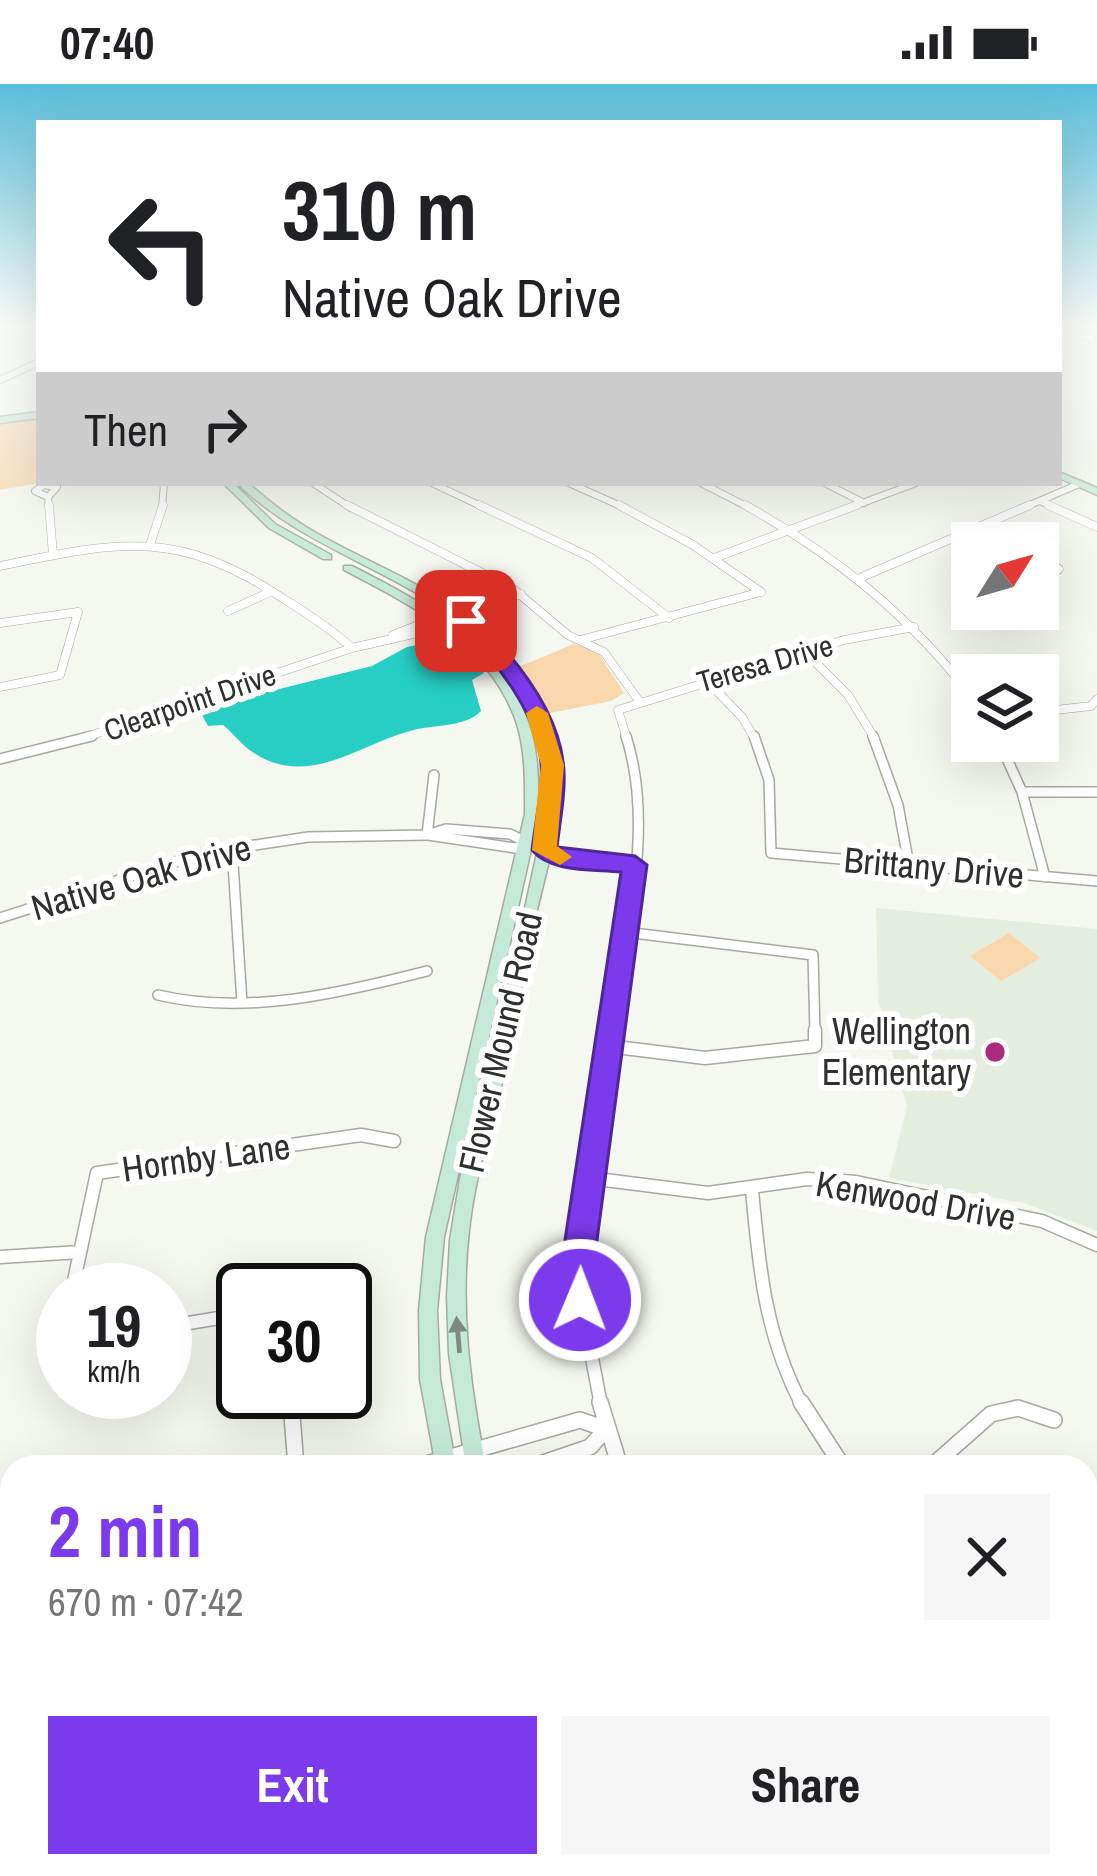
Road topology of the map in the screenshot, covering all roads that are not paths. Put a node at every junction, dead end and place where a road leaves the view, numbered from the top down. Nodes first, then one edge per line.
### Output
1 (36, 415) edge
2 (0, 420) edge
3 (1062, 476) edge
4 (1079, 484) junction
5 (164, 486) edge
6 (231, 486) edge
7 (245, 486) edge
8 (318, 486) edge
9 (438, 486) edge
10 (576, 486) edge
11 (707, 486) edge
12 (831, 486) edge
13 (908, 486) edge
14 (1097, 492) edge
15 (48, 497) dead end
16 (1040, 500) junction
17 (864, 503) junction
18 (989, 522) edge
19 (1097, 527) edge
20 (795, 530) junction
21 (951, 539) edge
22 (150, 545) junction
23 (53, 555) junction
24 (717, 557) junction
25 (0, 566) edge
26 (862, 577) junction
27 (517, 591) junction
28 (270, 592) junction
29 (228, 611) dead end
30 (451, 617) junction
31 (669, 618) junction
32 (0, 623) edge
33 (914, 627) junction
34 (580, 640) junction
35 (352, 648) junction
36 (804, 652) junction
37 (951, 672) edge
38 (707, 681) junction
39 (0, 687) edge
40 (1097, 699) edge
41 (639, 700) junction
42 (1059, 710) edge
43 (0, 759) edge
44 (1008, 762) edge
45 (434, 775) dead end
46 (1022, 792) junction
47 (1097, 792) edge
48 (427, 835) junction
49 (525, 844) junction
50 (232, 848) junction
51 (544, 850) junction
52 (635, 865) junction
53 (909, 865) junction
54 (1045, 877) junction
55 (1097, 880) edge
56 (0, 918) edge
57 (625, 932) junction
58 (427, 971) dead end
59 (158, 995) dead end
60 (242, 1003) junction
61 (608, 1046) junction
62 (394, 1141) dead end
63 (589, 1178) junction
64 (752, 1190) junction
65 (1097, 1245) edge
66 (80, 1252) junction
67 (0, 1257) edge
68 (78, 1263) edge
69 (292, 1419) edge
70 (1054, 1420) dead end
71 (606, 1430) junction
72 (295, 1455) edge
73 (444, 1455) edge
74 (474, 1455) edge
75 (485, 1455) edge
76 (566, 1455) edge
77 (615, 1455) edge
78 (835, 1455) edge
79 (945, 1455) edge

1 - 2 main road
3 - 4 main road
4 - 14 main road
4 - 16 street
5 - 22 street
6 - 30 main road, Flower Mound Road
7 - 30 main road, Flower Mound Road
8 - 27 street
9 - 31 street
10 - 24 street
11 - 20 street
12 - 17 street
13 - 17 street
15 - 23 street
16 - 18 street
16 - 19 street
17 - 20 street
20 - 24 street
20 - 26 street
21 - 26 street
22 - 23 street
22 - 28 street
23 - 25 street
24 - 31 street
26 - 33 street
27 - 30 street, Clearpoint Drive
27 - 34 street
28 - 29 street
28 - 35 street
30 - 35 street, Clearpoint Drive
30 - 49 main road, Flower Mound Road
30 - 51 main road, Flower Mound Road
31 - 34 street
32 - 39 street
33 - 36 street, Teresa Drive
33 - 37 street
34 - 41 street
35 - 43 street, Clearpoint Drive
36 - 38 street, Teresa Drive
36 - 53 street
38 - 41 street, Teresa Drive
38 - 53 street, Brittany Drive
40 - 42 street
41 - 52 street, Teresa Drive
44 - 46 street
45 - 48 street
46 - 47 street
46 - 54 street
48 - 49 street, Native Oak Drive
48 - 50 street, Native Oak Drive
49 - 51 street, Native Oak Drive
49 - 73 main road, Flower Mound Road
50 - 56 street, Native Oak Drive
50 - 60 street
51 - 52 street, Native Oak Drive
74 -> 51 main road, Flower Mound Road
52 - 57 street
53 - 54 street, Brittany Drive
54 - 55 street, Brittany Drive
57 - 61 street
57 - 61 street
58 - 60 street
59 - 60 street
61 - 63 street
62 - 66 street, Hornby Lane
63 - 64 street, Kenwood Drive
63 - 71 street
64 - 65 street, Kenwood Drive
64 - 78 street
66 - 67 street
66 - 68 street
69 - 72 street
70 - 79 street
71 - 75 street
71 - 76 street
71 - 77 street

